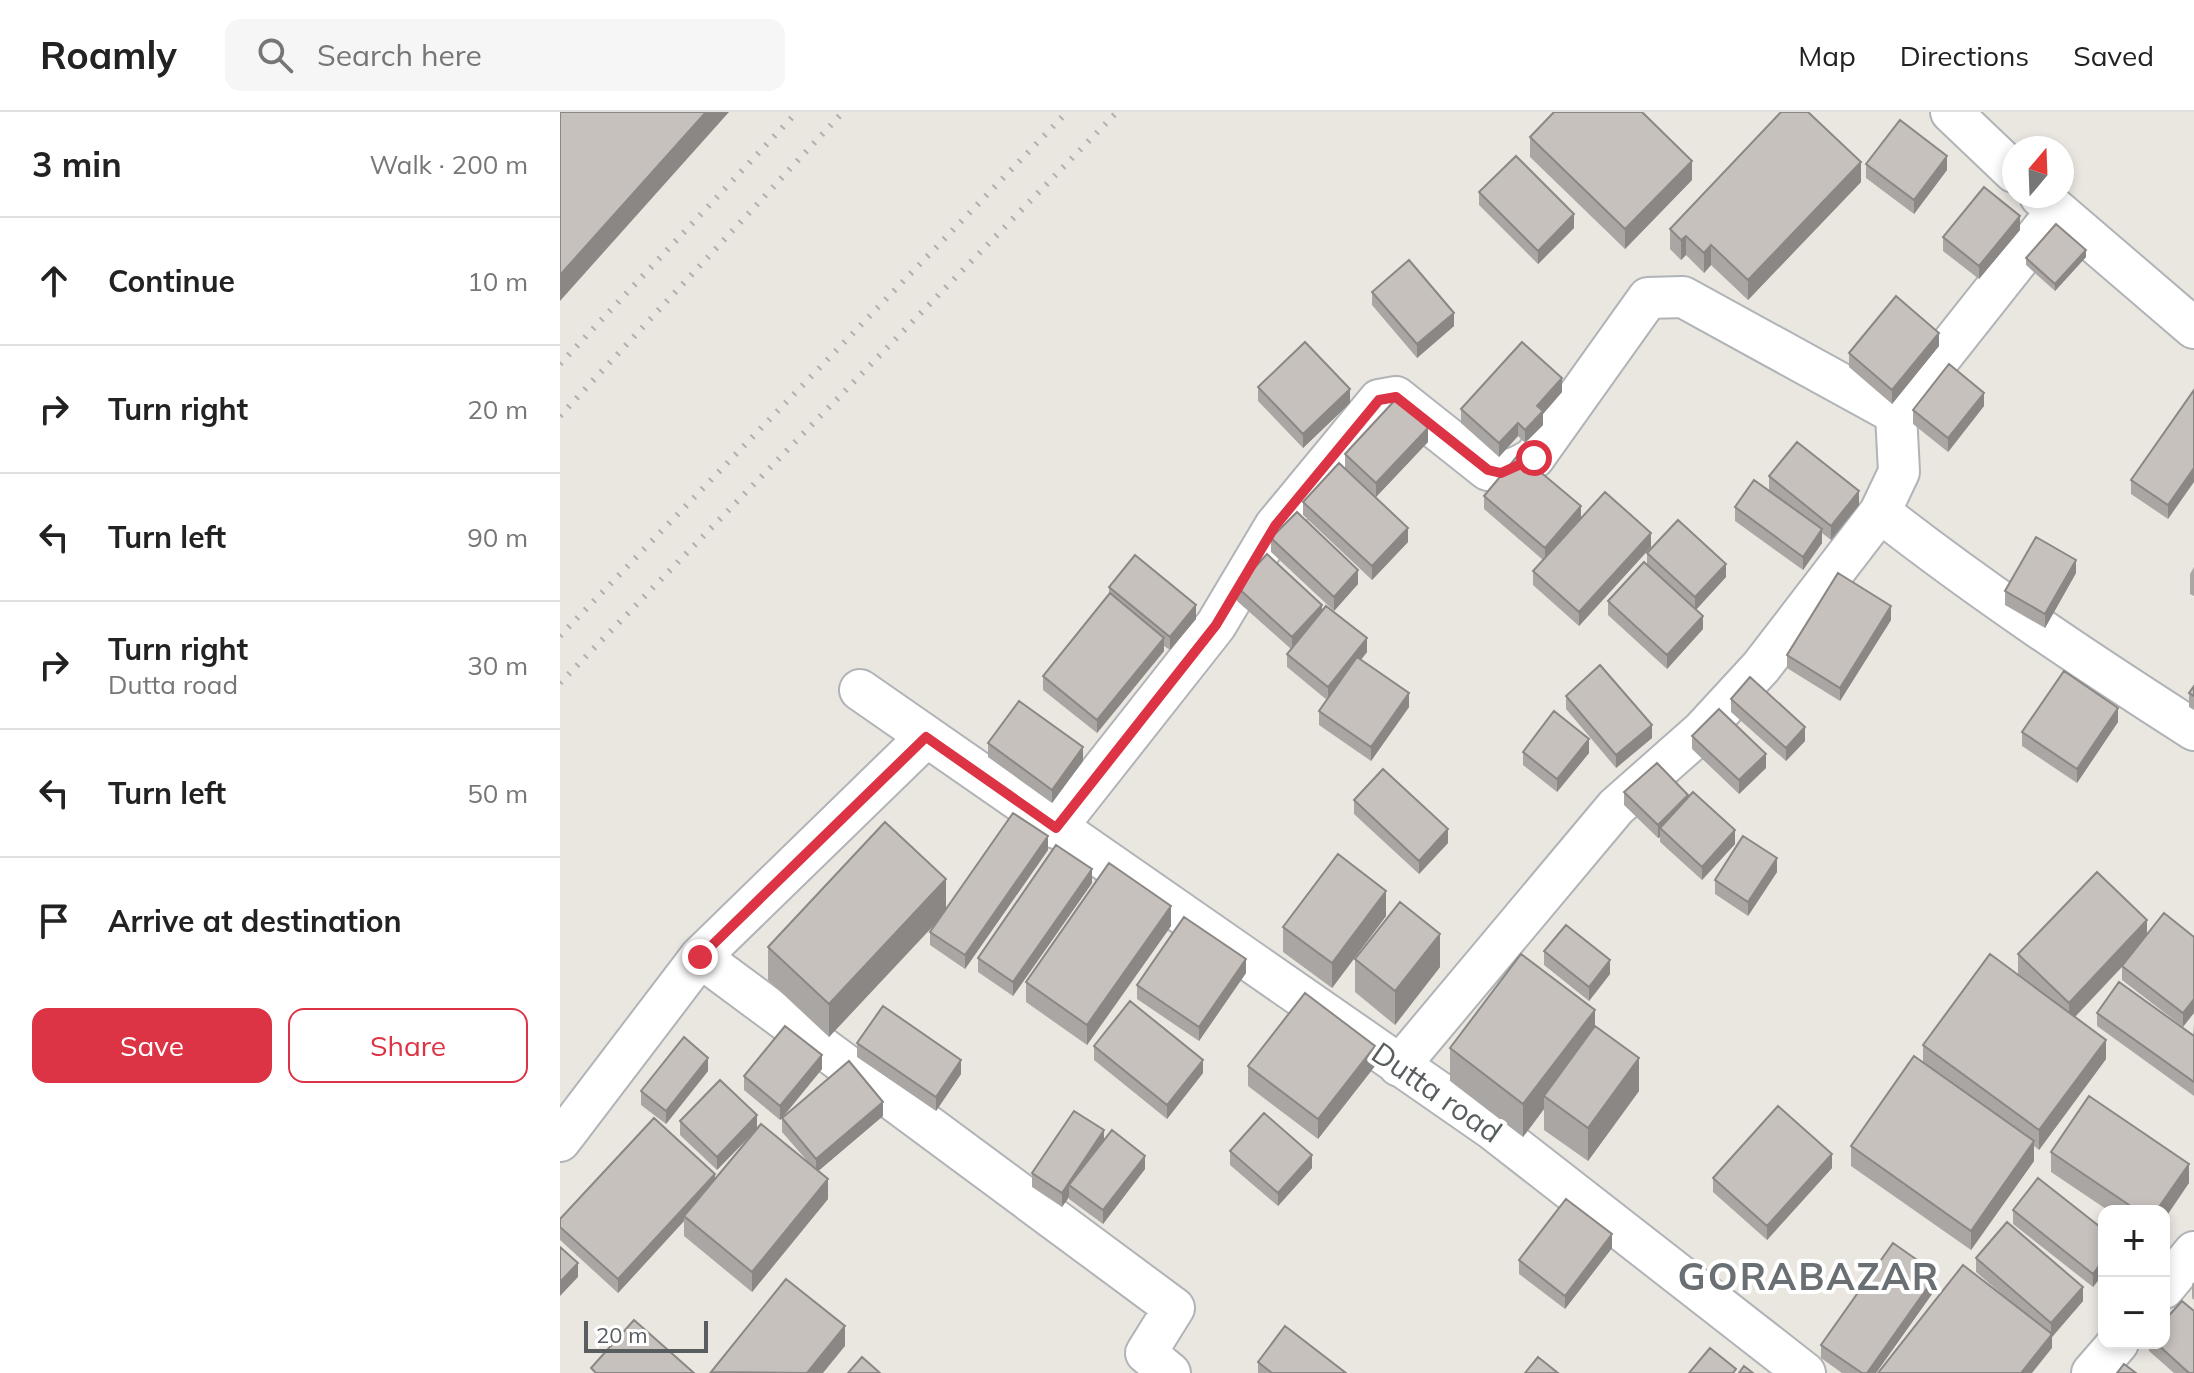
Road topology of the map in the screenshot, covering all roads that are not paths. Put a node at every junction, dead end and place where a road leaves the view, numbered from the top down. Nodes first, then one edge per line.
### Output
1 (1951, 112) edge
2 (2002, 161) edge
3 (2045, 208) edge
4 (2053, 208) edge
5 (2194, 328) edge
6 (1896, 414) junction
7 (1880, 512) junction
8 (860, 690) dead end
9 (2194, 730) edge
10 (926, 737) junction
11 (1056, 828) junction
12 (700, 957) junction
13 (1399, 1066) junction
14 (560, 1141) edge
15 (2194, 1252) edge
16 (2170, 1281) edge
17 (2113, 1349) edge
18 (1170, 1373) edge
19 (1805, 1373) edge
20 (2092, 1373) edge

1 - 2 street
3 - 6 street
4 - 5 street
6 - 7 street
6 - 11 street
7 - 9 street
7 - 13 street
8 - 10 street, Dutta road
10 - 11 street, Dutta road
10 - 12 street
11 - 13 street, Dutta road
12 - 14 street
12 - 18 street
13 - 19 street, Dutta road
15 - 16 street
17 - 20 street

